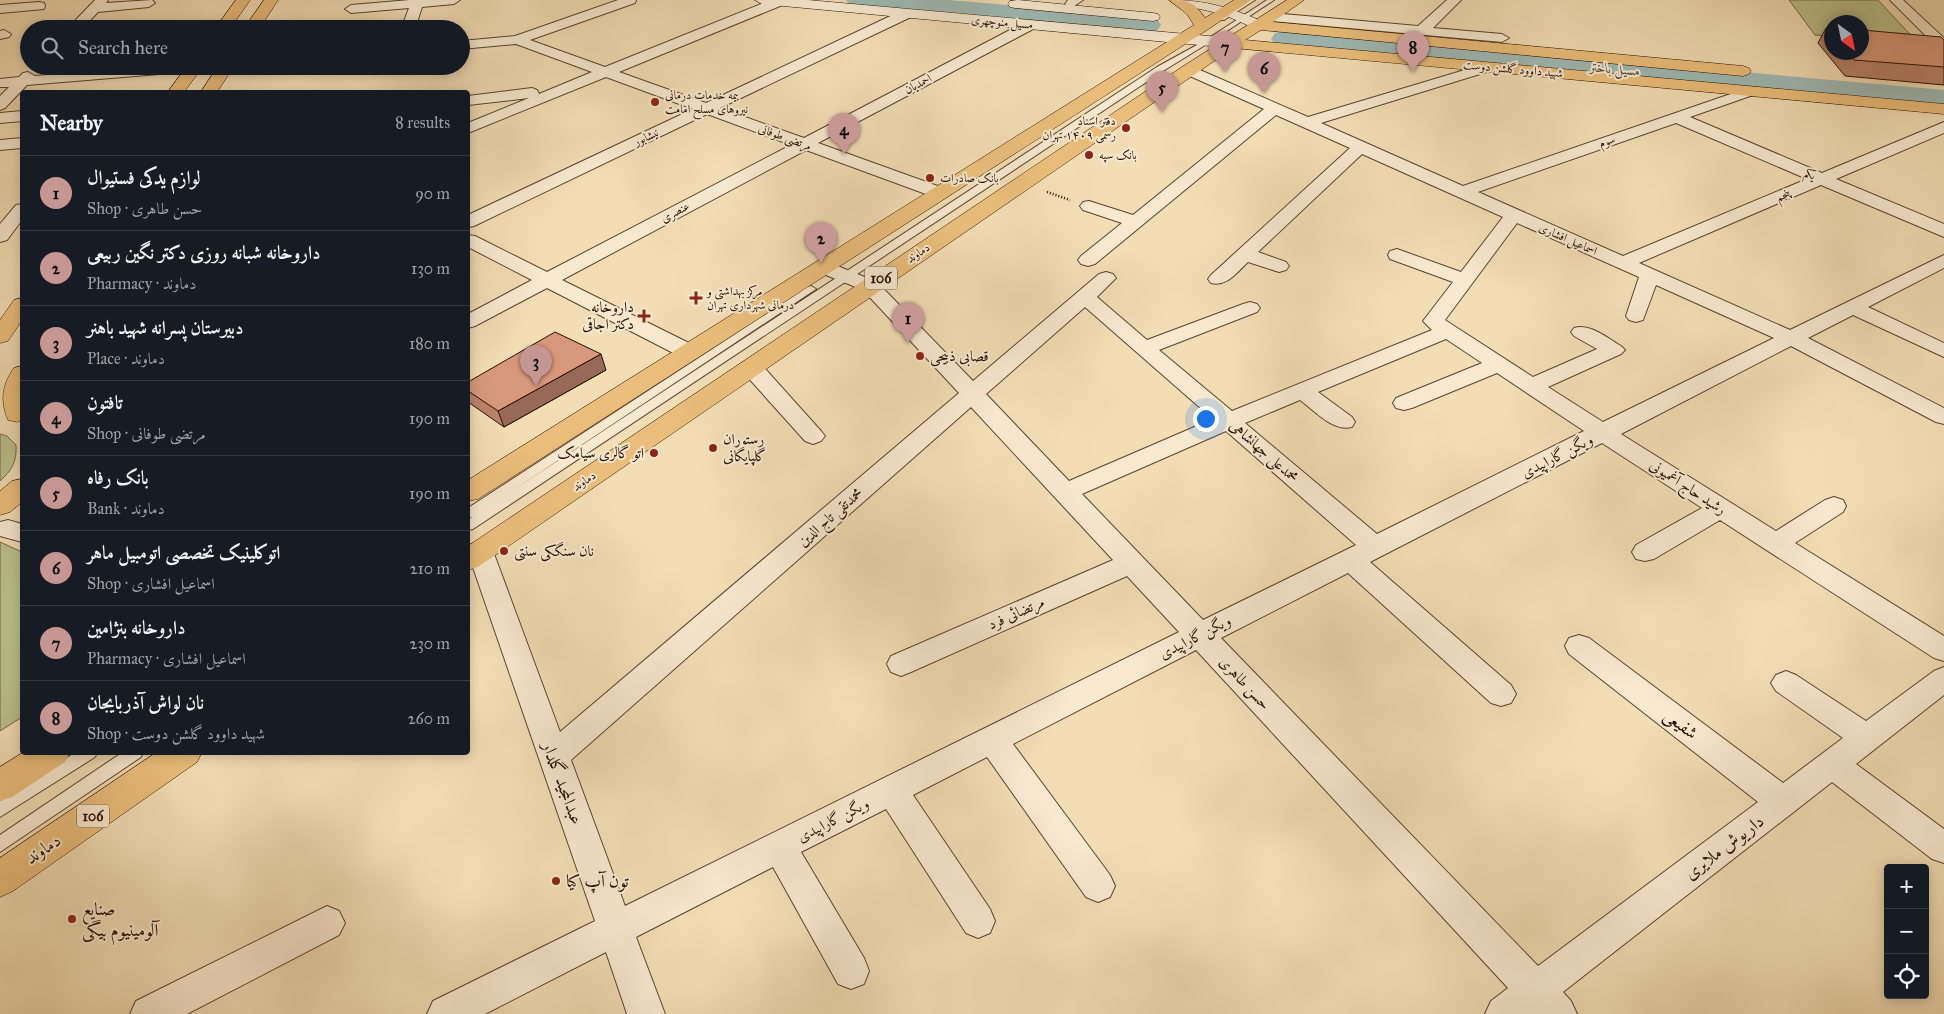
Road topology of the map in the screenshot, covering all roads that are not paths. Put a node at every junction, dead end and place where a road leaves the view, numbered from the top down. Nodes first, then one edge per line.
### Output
1 (243, 0) edge
2 (270, 0) edge
3 (454, 0) edge
4 (630, 0) edge
5 (762, 0) edge
6 (1177, 0) edge
7 (1297, 0) edge
8 (1454, 0) edge
9 (1896, 0) edge
10 (418, 2) edge
11 (780, 2) junction
12 (149, 3) dead end
13 (1004, 3) dead end
14 (98, 4) edge
15 (1070, 4) edge
16 (39, 6) dead end
17 (351, 9) dead end
18 (1247, 9) edge
19 (0, 10) edge
20 (906, 14) junction
21 (1153, 17) dead end
22 (1917, 19) junction
23 (80, 20) edge
24 (229, 20) edge
25 (257, 20) edge
26 (411, 20) edge
27 (1935, 21) dead end
28 (1032, 24) junction
29 (1421, 31) junction
30 (1205, 34) junction
31 (1502, 38) dead end
32 (517, 40) junction
33 (1186, 40) junction
34 (1231, 43) junction
35 (470, 44) edge
36 (1944, 46) edge
37 (1488, 67) junction
38 (1188, 70) junction
39 (605, 72) junction
40 (1755, 72) dead end
41 (29, 75) edge
42 (92, 75) edge
43 (188, 75) edge
44 (220, 75) edge
45 (23, 81) junction
46 (0, 83) edge
47 (177, 90) edge
48 (210, 90) edge
49 (560, 90) junction
50 (1751, 91) junction
51 (470, 100) edge
52 (0, 105) edge
53 (1944, 108) edge
54 (706, 109) junction
55 (1274, 109) junction
56 (20, 116) edge
57 (1676, 117) junction
58 (0, 118) edge
59 (1306, 122) junction
60 (1944, 126) edge
61 (470, 127) edge
62 (20, 143) edge
63 (804, 144) junction
64 (0, 145) edge
65 (1360, 147) junction
66 (1822, 179) junction
67 (1462, 192) junction
68 (940, 193) junction
69 (1089, 206) road end
70 (20, 210) edge
71 (20, 212) edge
72 (0, 213) edge
73 (1514, 215) junction
74 (470, 221) edge
75 (1136, 222) junction
76 (1944, 231) edge
77 (0, 236) edge
78 (470, 241) edge
79 (1244, 254) junction
80 (1088, 260) dead end
81 (1944, 261) edge
82 (1394, 263) dead end
83 (1623, 263) junction
84 (1279, 266) dead end
85 (823, 267) junction
86 (1649, 275) junction
87 (1106, 278) dead end
88 (1218, 279) dead end
89 (546, 280) junction
90 (870, 286) junction
91 (1460, 286) junction
92 (1085, 297) junction
93 (1852, 307) junction
94 (20, 308) edge
95 (1250, 308) dead end
96 (1636, 316) dead end
97 (470, 321) edge
98 (1440, 326) junction
99 (1581, 332) dead end
100 (0, 336) edge
101 (1791, 338) junction
102 (1144, 348) junction
103 (1944, 351) edge
104 (689, 352) junction
105 (1499, 364) junction
106 (751, 367) junction
107 (20, 376) edge
108 (1531, 386) junction
109 (1302, 391) junction
110 (972, 394) junction
111 (1404, 403) dead end
112 (13, 414) edge
113 (1944, 417) edge
114 (1229, 421) junction
115 (1344, 422) dead end
116 (1603, 433) junction
117 (813, 436) dead end
118 (470, 491) edge
119 (1065, 492) junction
120 (20, 494) edge
121 (1834, 506) dead end
122 (1721, 508) junction
123 (470, 513) edge
124 (10, 522) edge
125 (1776, 543) junction
126 (472, 546) edge
127 (1375, 547) junction
128 (1645, 552) dead end
129 (1350, 559) junction
130 (1132, 563) junction
131 (1200, 635) junction
132 (1579, 646) dead end
133 (1944, 650) edge
134 (901, 664) dead end
135 (1944, 679) edge
136 (1786, 683) dead end
137 (1501, 694) dead end
138 (1867, 738) junction
139 (992, 740) junction
140 (48, 755) edge
141 (85, 755) edge
142 (132, 755) edge
143 (181, 755) edge
144 (554, 756) junction
145 (1832, 764) junction
146 (0, 786) edge
147 (891, 790) junction
148 (1783, 802) junction
149 (0, 810) edge
150 (0, 844) edge
151 (780, 846) junction
152 (1944, 848) edge
153 (0, 879) edge
154 (1098, 886) dead end
155 (978, 921) dead end
156 (327, 923) dead end
157 (616, 929) junction
158 (851, 971) dead end
159 (1536, 990) junction
160 (149, 1014) edge
161 (446, 1014) edge
162 (646, 1014) edge
163 (1504, 1014) edge
164 (1558, 1014) edge

1 - 24 main road
2 - 25 main road
3 - 10 street
4 - 32 street
5 - 11 main road, مسیل منوچهری
6 - 18 main road
6 - 30 main road
7 - 18 main road, دماوند / 106
8 - 29 street
9 - 22 street
10 - 17 street
10 - 26 street
11 - 20 main road, مسیل منوچهری
11 - 39 street
12 - 14 street
13 - 15 main road, مسیل منوچهری
14 - 23 street
15 - 21 main road, مسیل منوچهری
16 - 19 street
18 - 29 street
18 - 30 main road, 106
18 - 33 lane
18 - 34 main road, دماوند / 106
18 - 40 main road, شهید داوود گلشن دوست
20 - 28 main road, مسیل منوچهری
20 - 54 street, نیشابور
22 - 27 street
22 - 36 street
28 - 33 main road, مسیل منوچهری
28 - 63 street, احمدیان
29 - 31 street
30 - 33 main road, مسیل منوچهری
30 - 34 main road, مسیل منوچهری
30 - 126 lane
32 - 35 street
32 - 39 street, مرتضی طوفانی
33 - 68 main road, 106
33 - 123 lane
34 - 37 main road, شهید داوود گلشن دوست
34 - 38 main road, دماوند / 106
37 - 50 main road, شهید داوود گلشن دوست
37 - 59 street
38 - 55 street, اسماعیل افشاری
38 - 90 main road, دماوند / 106
39 - 49 street
39 - 54 street, مرتضی طوفانی
41 - 45 street
42 - 45 street
43 - 47 main road
44 - 48 main road
45 - 46 street
45 - 52 street
49 - 51 street
49 - 61 street
50 - 53 main road, شهید داوود گلشن دوست
50 - 57 street, سوم
54 - 63 street, مرتضی طوفانی
54 - 74 street, نیشابور
55 - 59 street, اسماعیل افشاری
55 - 75 street
56 - 58 street
57 - 66 street, یکم
57 - 67 street, سوم
59 - 65 street, اسماعیل افشاری
60 - 66 street, پنجم
62 - 64 street
63 - 68 street, مرتضی طوفانی
63 - 89 street, عنصری
65 - 67 street, اسماعیل افشاری
65 - 79 street
66 - 76 street, یکم
66 - 83 street, پنجم
67 - 73 street, اسماعیل افشاری
68 - 85 main road, 106
69 - 75 street
70 - 72 street
71 - 77 street
73 - 83 street, اسماعیل افشاری
73 - 91 street
75 - 80 street
78 - 89 street
79 - 84 street
79 - 88 street
81 - 93 street, ویگن گاراپیدی
82 - 91 street
83 - 86 street, اسماعیل افشاری
85 - 90 street
85 - 104 main road, 106
86 - 96 street
86 - 101 street, اسماعیل افشاری
87 - 92 street, محمدتقی تاج الدین
89 - 97 street, عنصری
89 - 104 street
90 - 106 main road, دماوند / 106
90 - 110 street, حسن طاهری
91 - 98 street
92 - 102 street, محمدعلی جهانشاهی
92 - 110 street, محمدتقی تاج الدین
93 - 101 street, ویگن گاراپیدی
93 - 103 street
94 - 100 main road
95 - 102 street
98 - 105 street, رشید حاج آغمیونی
98 - 109 street
99 - 108 street
101 - 113 street, اسماعیل افشاری
101 - 116 street, ویگن گاراپیدی
102 - 114 street, محمدعلی جهانشاهی
104 - 118 main road, 106
105 - 108 street, رشید حاج آغمیونی
105 - 111 street
106 - 117 street
106 - 126 main road, دماوند / 106
107 - 112 main road
108 - 116 street, رشید حاج آغمیونی
109 - 114 street
109 - 115 street
110 - 119 street, حسن طاهری
110 - 144 street, محمدتقی تاج الدین
114 - 119 street
114 - 127 street, محمدعلی جهانشاهی
116 - 122 street, رشید حاج آغمیونی
116 - 127 street, ویگن گاراپیدی
119 - 130 street, حسن طاهری
120 - 124 main road
121 - 125 street
122 - 125 street, رشید حاج آغمیونی
122 - 128 street
125 - 133 street, رشید حاج آغمیونی
126 - 144 street, عبدالمجید گلدار
127 - 129 street, ویگن گاراپیدی
129 - 131 street, ویگن گاراپیدی
129 - 137 street
130 - 131 street, حسن طاهری
130 - 134 street, مرتضائی فرد
131 - 139 street, ویگن گاراپیدی
131 - 159 street, حسن طاهری
132 - 148 street, شفیعی
135 - 138 street, داریوش ملایری
136 - 138 street
138 - 145 street, داریوش ملایری
139 - 147 street, ویگن گاراپیدی
139 - 154 street
140 - 146 main road
141 - 149 lane
142 - 150 lane
143 - 153 main road, دماوند / 106
144 - 157 street, عبدالمجید گلدار
145 - 148 street, داریوش ملایری
145 - 152 street
147 - 151 street, ویگن گاراپیدی
147 - 155 street
148 - 159 street, داریوش ملایری
151 - 157 street, ویگن گاراپیدی
151 - 158 street
156 - 160 street
157 - 161 street, ویگن گاراپیدی
157 - 162 street, عبدالمجید گلدار
159 - 163 street, داریوش ملایری
159 - 164 street, حسن طاهری

